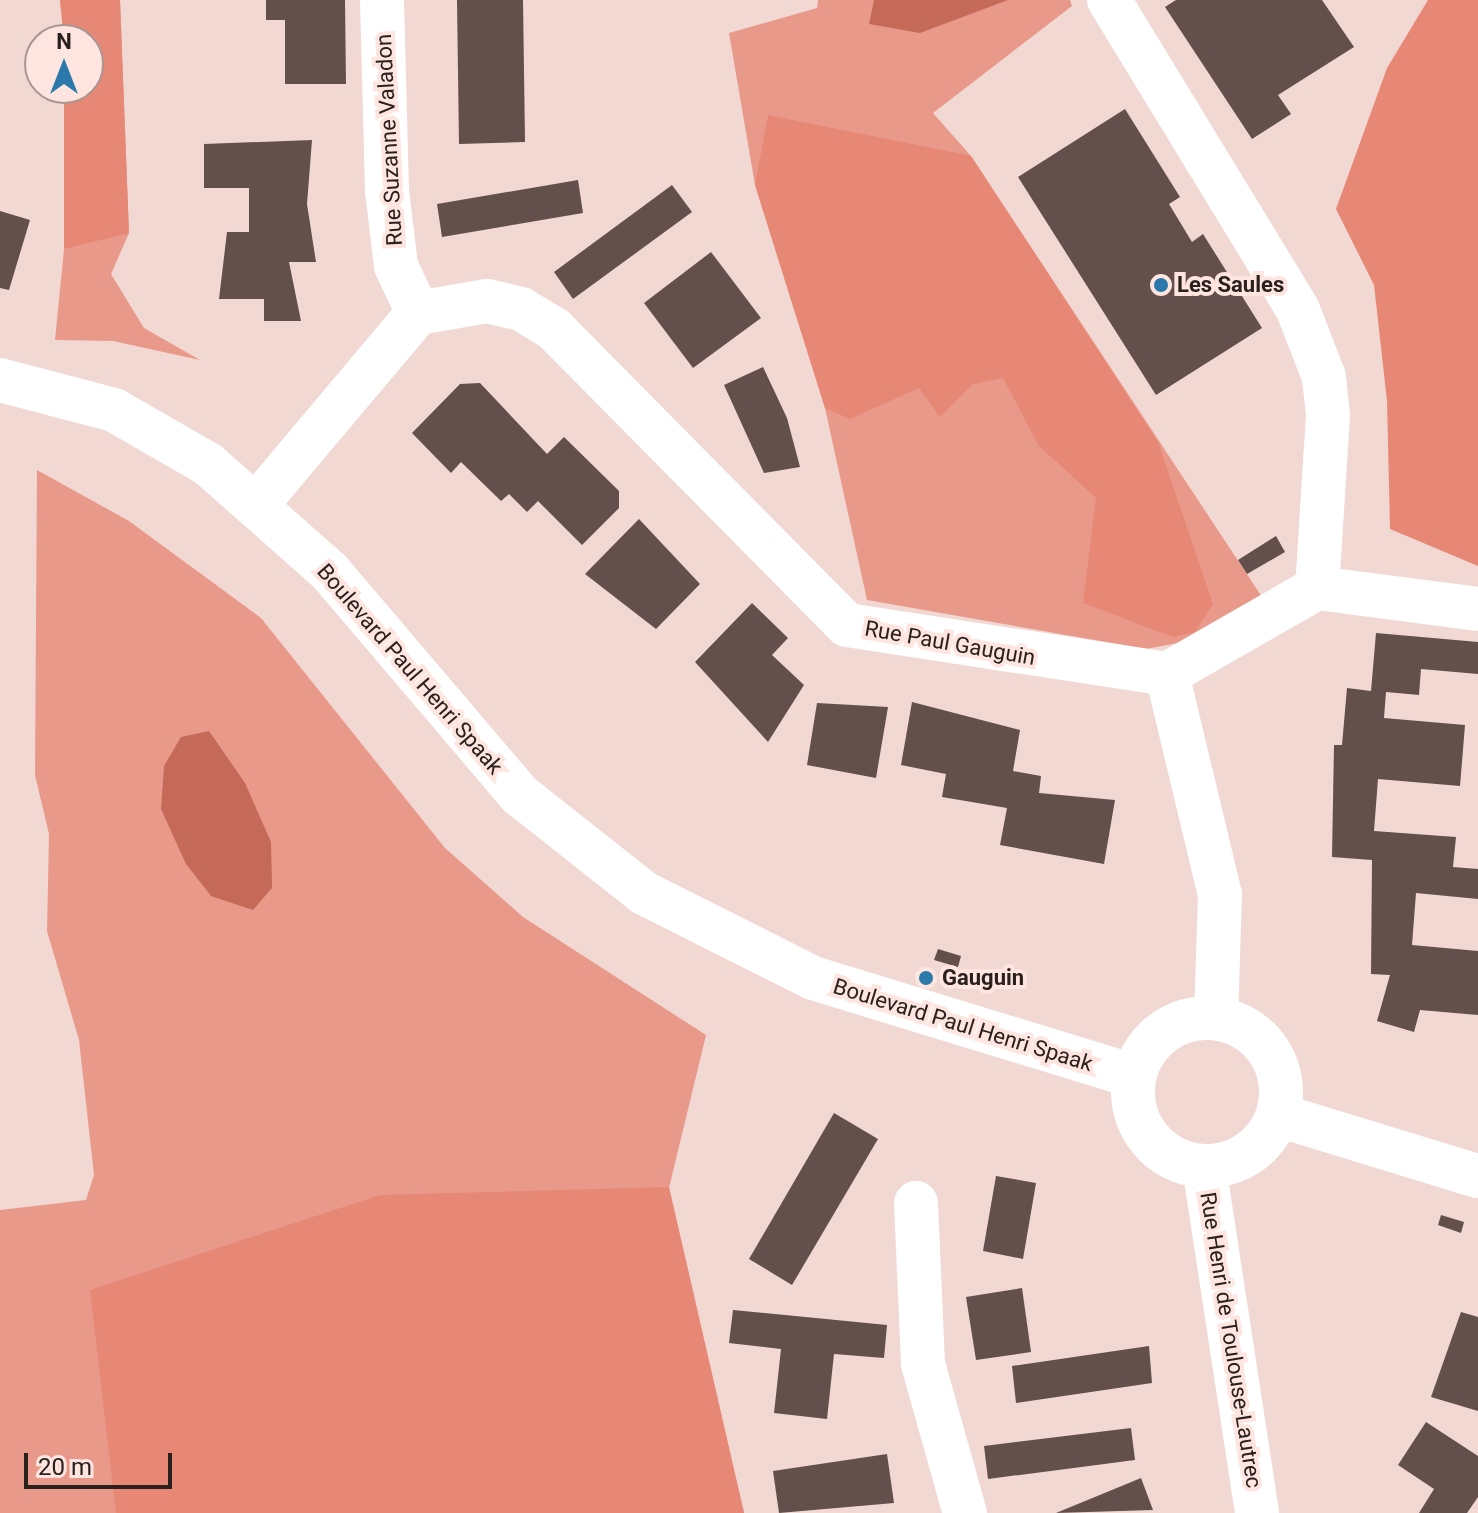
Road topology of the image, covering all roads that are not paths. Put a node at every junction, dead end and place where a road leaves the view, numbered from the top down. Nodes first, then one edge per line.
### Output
1 (382, 0) edge
2 (1109, 0) edge
3 (418, 313) junction
4 (0, 380) edge
5 (257, 504) junction
6 (1317, 588) junction
7 (1478, 609) edge
8 (1167, 674) junction
9 (1216, 1018) junction
10 (1134, 1076) junction
11 (1278, 1115) junction
12 (1204, 1166) junction
13 (1478, 1176) edge
14 (916, 1203) dead end
15 (965, 1513) edge
16 (1257, 1513) edge

1 - 3 street, Rue Suzanne Valadon
2 - 6 street
3 - 5 street
3 - 8 street, Rue Paul Gauguin
4 - 5 street, Boulevard Paul Henri Spaak
5 - 10 street, Boulevard Paul Henri Spaak
6 - 7 street
6 - 8 street
8 - 9 street
9 - 10 street
9 - 11 street
10 - 12 street
11 - 12 street
11 - 13 street
12 - 16 street, Rue Henri de Toulouse-Lautrec
14 - 15 street

